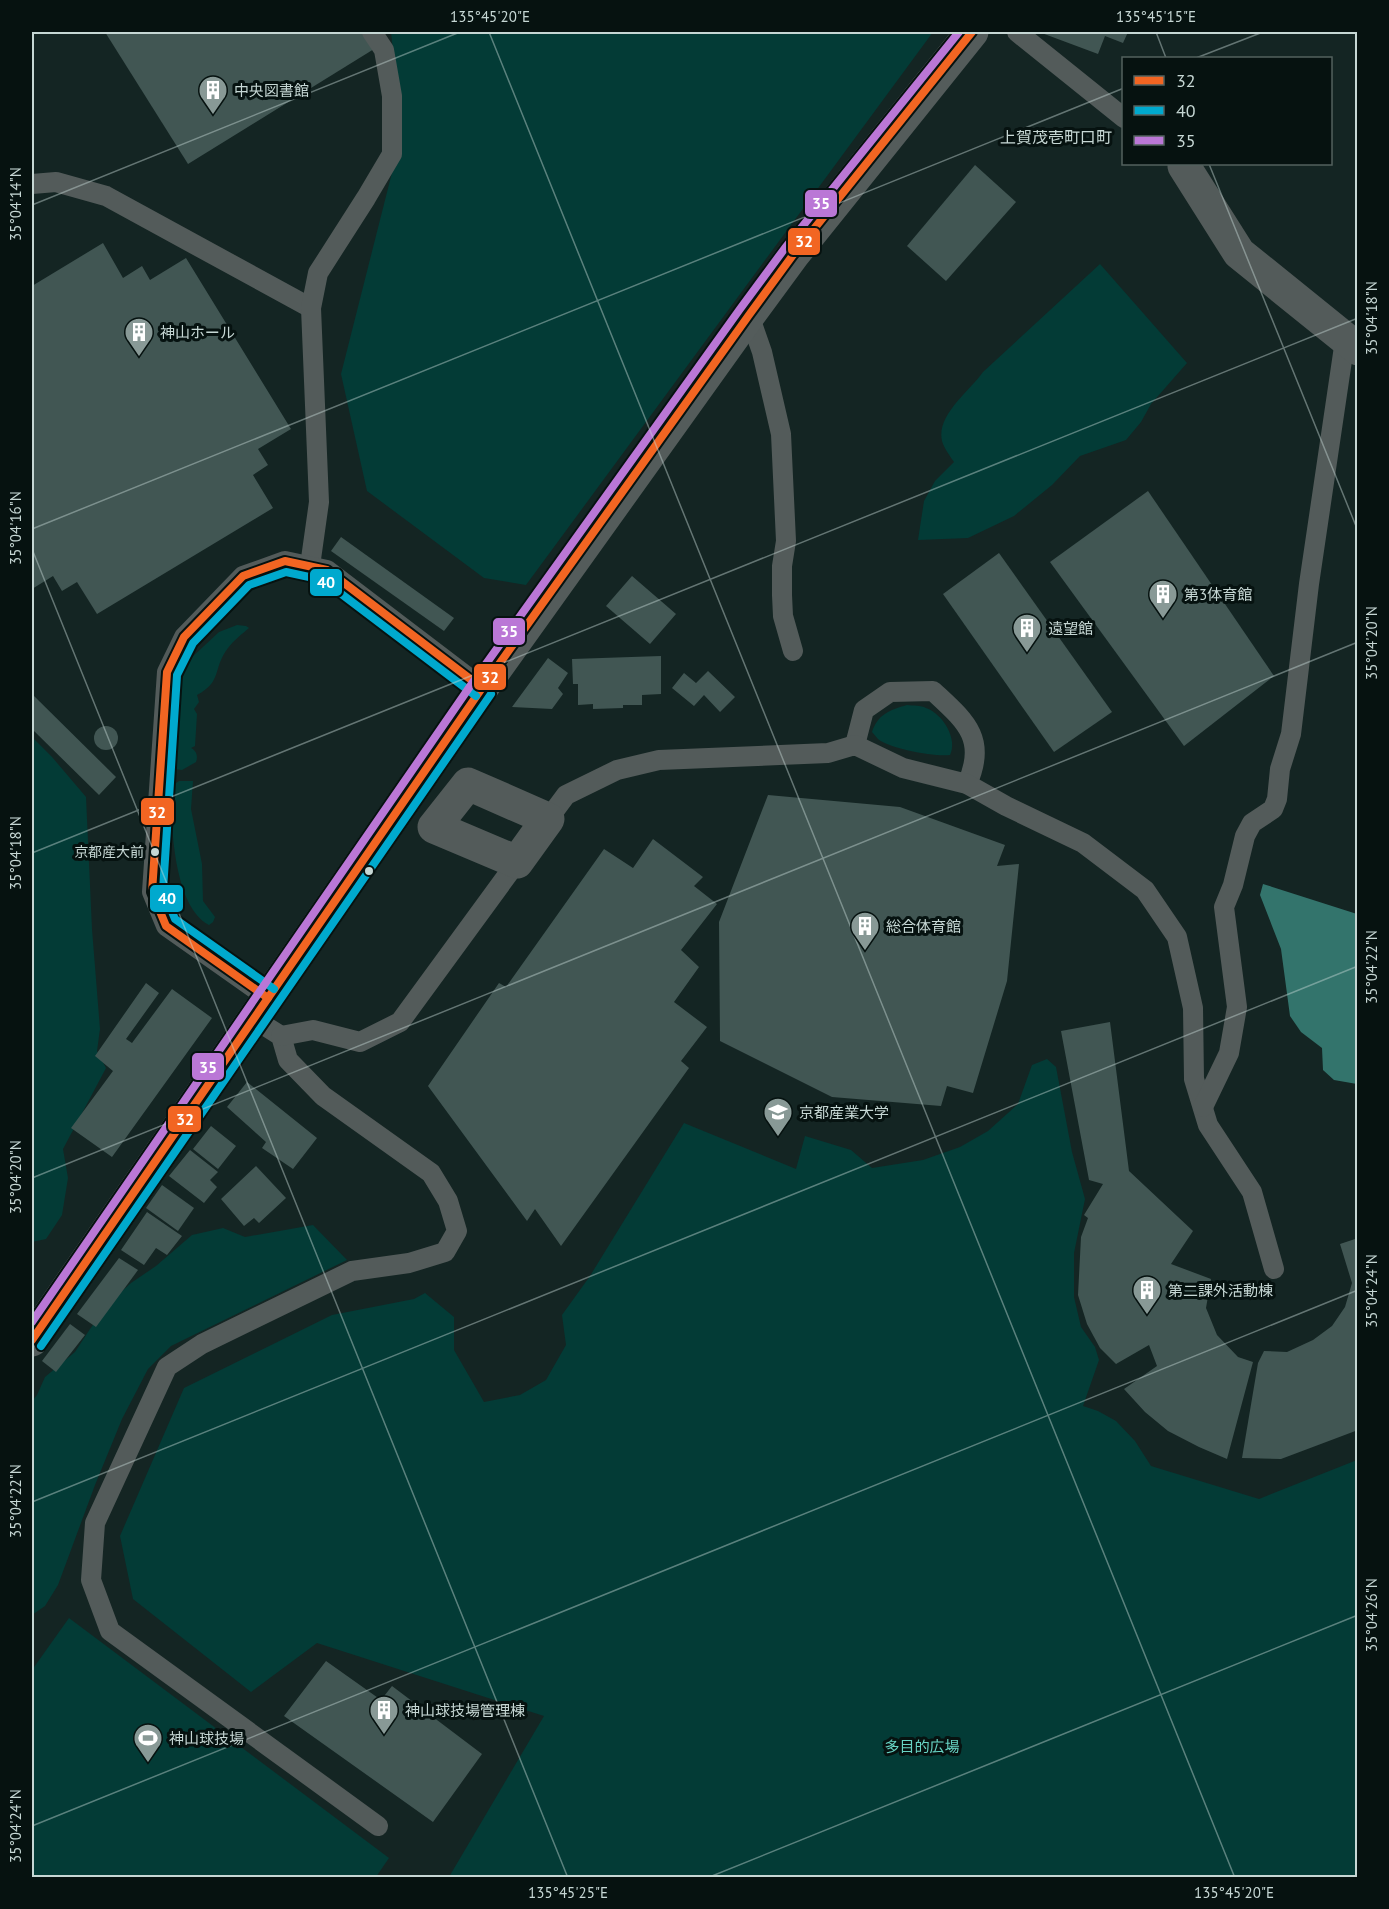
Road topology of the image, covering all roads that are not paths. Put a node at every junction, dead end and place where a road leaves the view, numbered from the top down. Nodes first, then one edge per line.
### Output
1 (372, 32) edge
2 (972, 32) edge
3 (1017, 32) edge
4 (1122, 116) edge
5 (1182, 165) edge
6 (32, 184) edge
7 (311, 308) junction
8 (749, 315) junction
9 (1351, 344) edge
10 (310, 566) junction
11 (793, 651) dead end
12 (482, 688) junction
13 (855, 745) junction
14 (967, 784) junction
15 (548, 819) junction
16 (517, 862) junction
17 (261, 1008) junction
18 (281, 1036) junction
19 (1203, 1107) junction
20 (1274, 1269) dead end
21 (32, 1340) edge
22 (378, 1826) dead end

1 - 7 lane
2 - 8 street
3 - 4 lane
5 - 9 street
6 - 7 lane
7 - 10 lane
8 - 11 lane
8 - 12 street
9 - 19 lane
10 - 12 lane
10 - 17 lane
12 - 17 street
13 - 14 lane
13 - 14 lane
13 - 15 lane
14 - 19 lane
15 - 16 street
15 - 16 street
16 - 18 lane
17 - 18 lane
17 - 21 street
18 - 22 lane
19 - 20 lane

